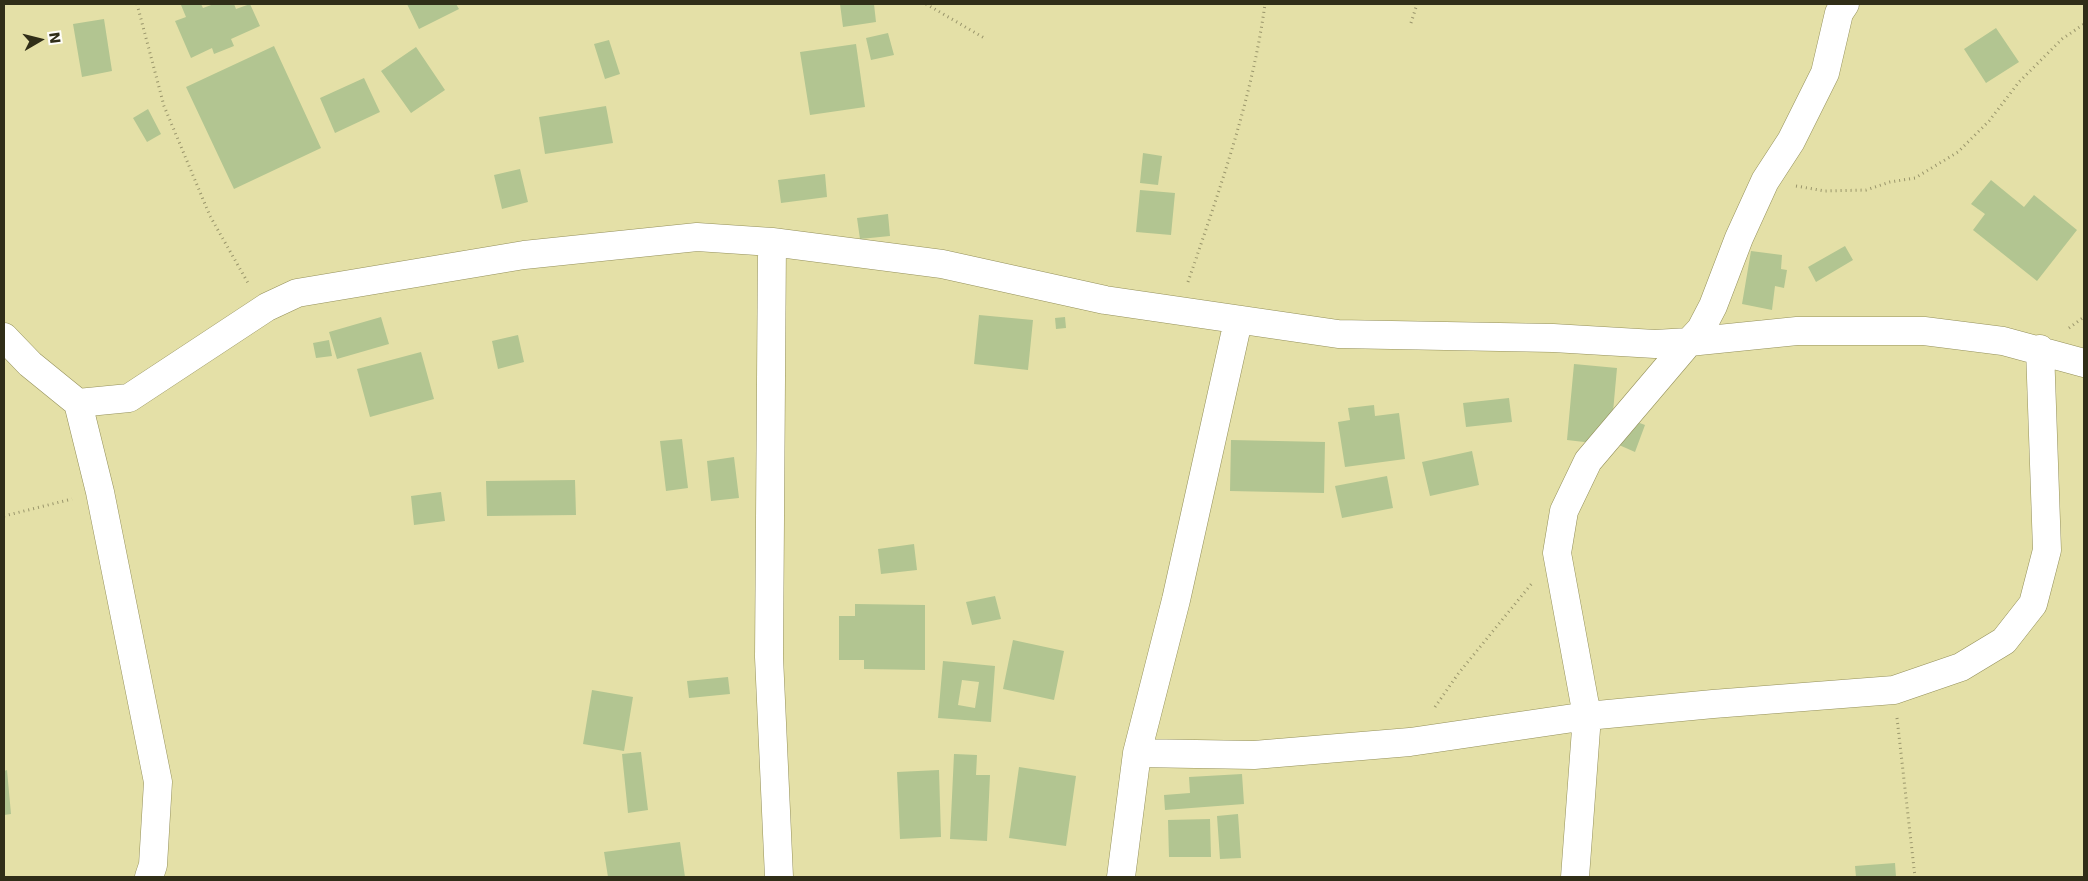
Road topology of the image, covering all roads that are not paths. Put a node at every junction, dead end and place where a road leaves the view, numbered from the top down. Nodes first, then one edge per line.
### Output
1 (1845, 4) edge
2 (772, 242) junction
3 (1238, 322) junction
4 (4, 337) edge
5 (1689, 342) junction
6 (2040, 349) junction
7 (2084, 363) edge
8 (78, 404) junction
9 (1587, 716) junction
10 (1138, 754) junction
11 (149, 877) edge
12 (779, 877) edge
13 (1121, 877) edge
14 (1575, 877) edge

1 - 5 street
2 - 3 street
2 - 8 street
2 - 12 street
3 - 5 street
3 - 10 street
4 - 8 street
5 - 6 street
5 - 9 street
6 - 7 street
6 - 9 street
8 - 11 street
9 - 10 street
9 - 14 street
10 - 13 street

